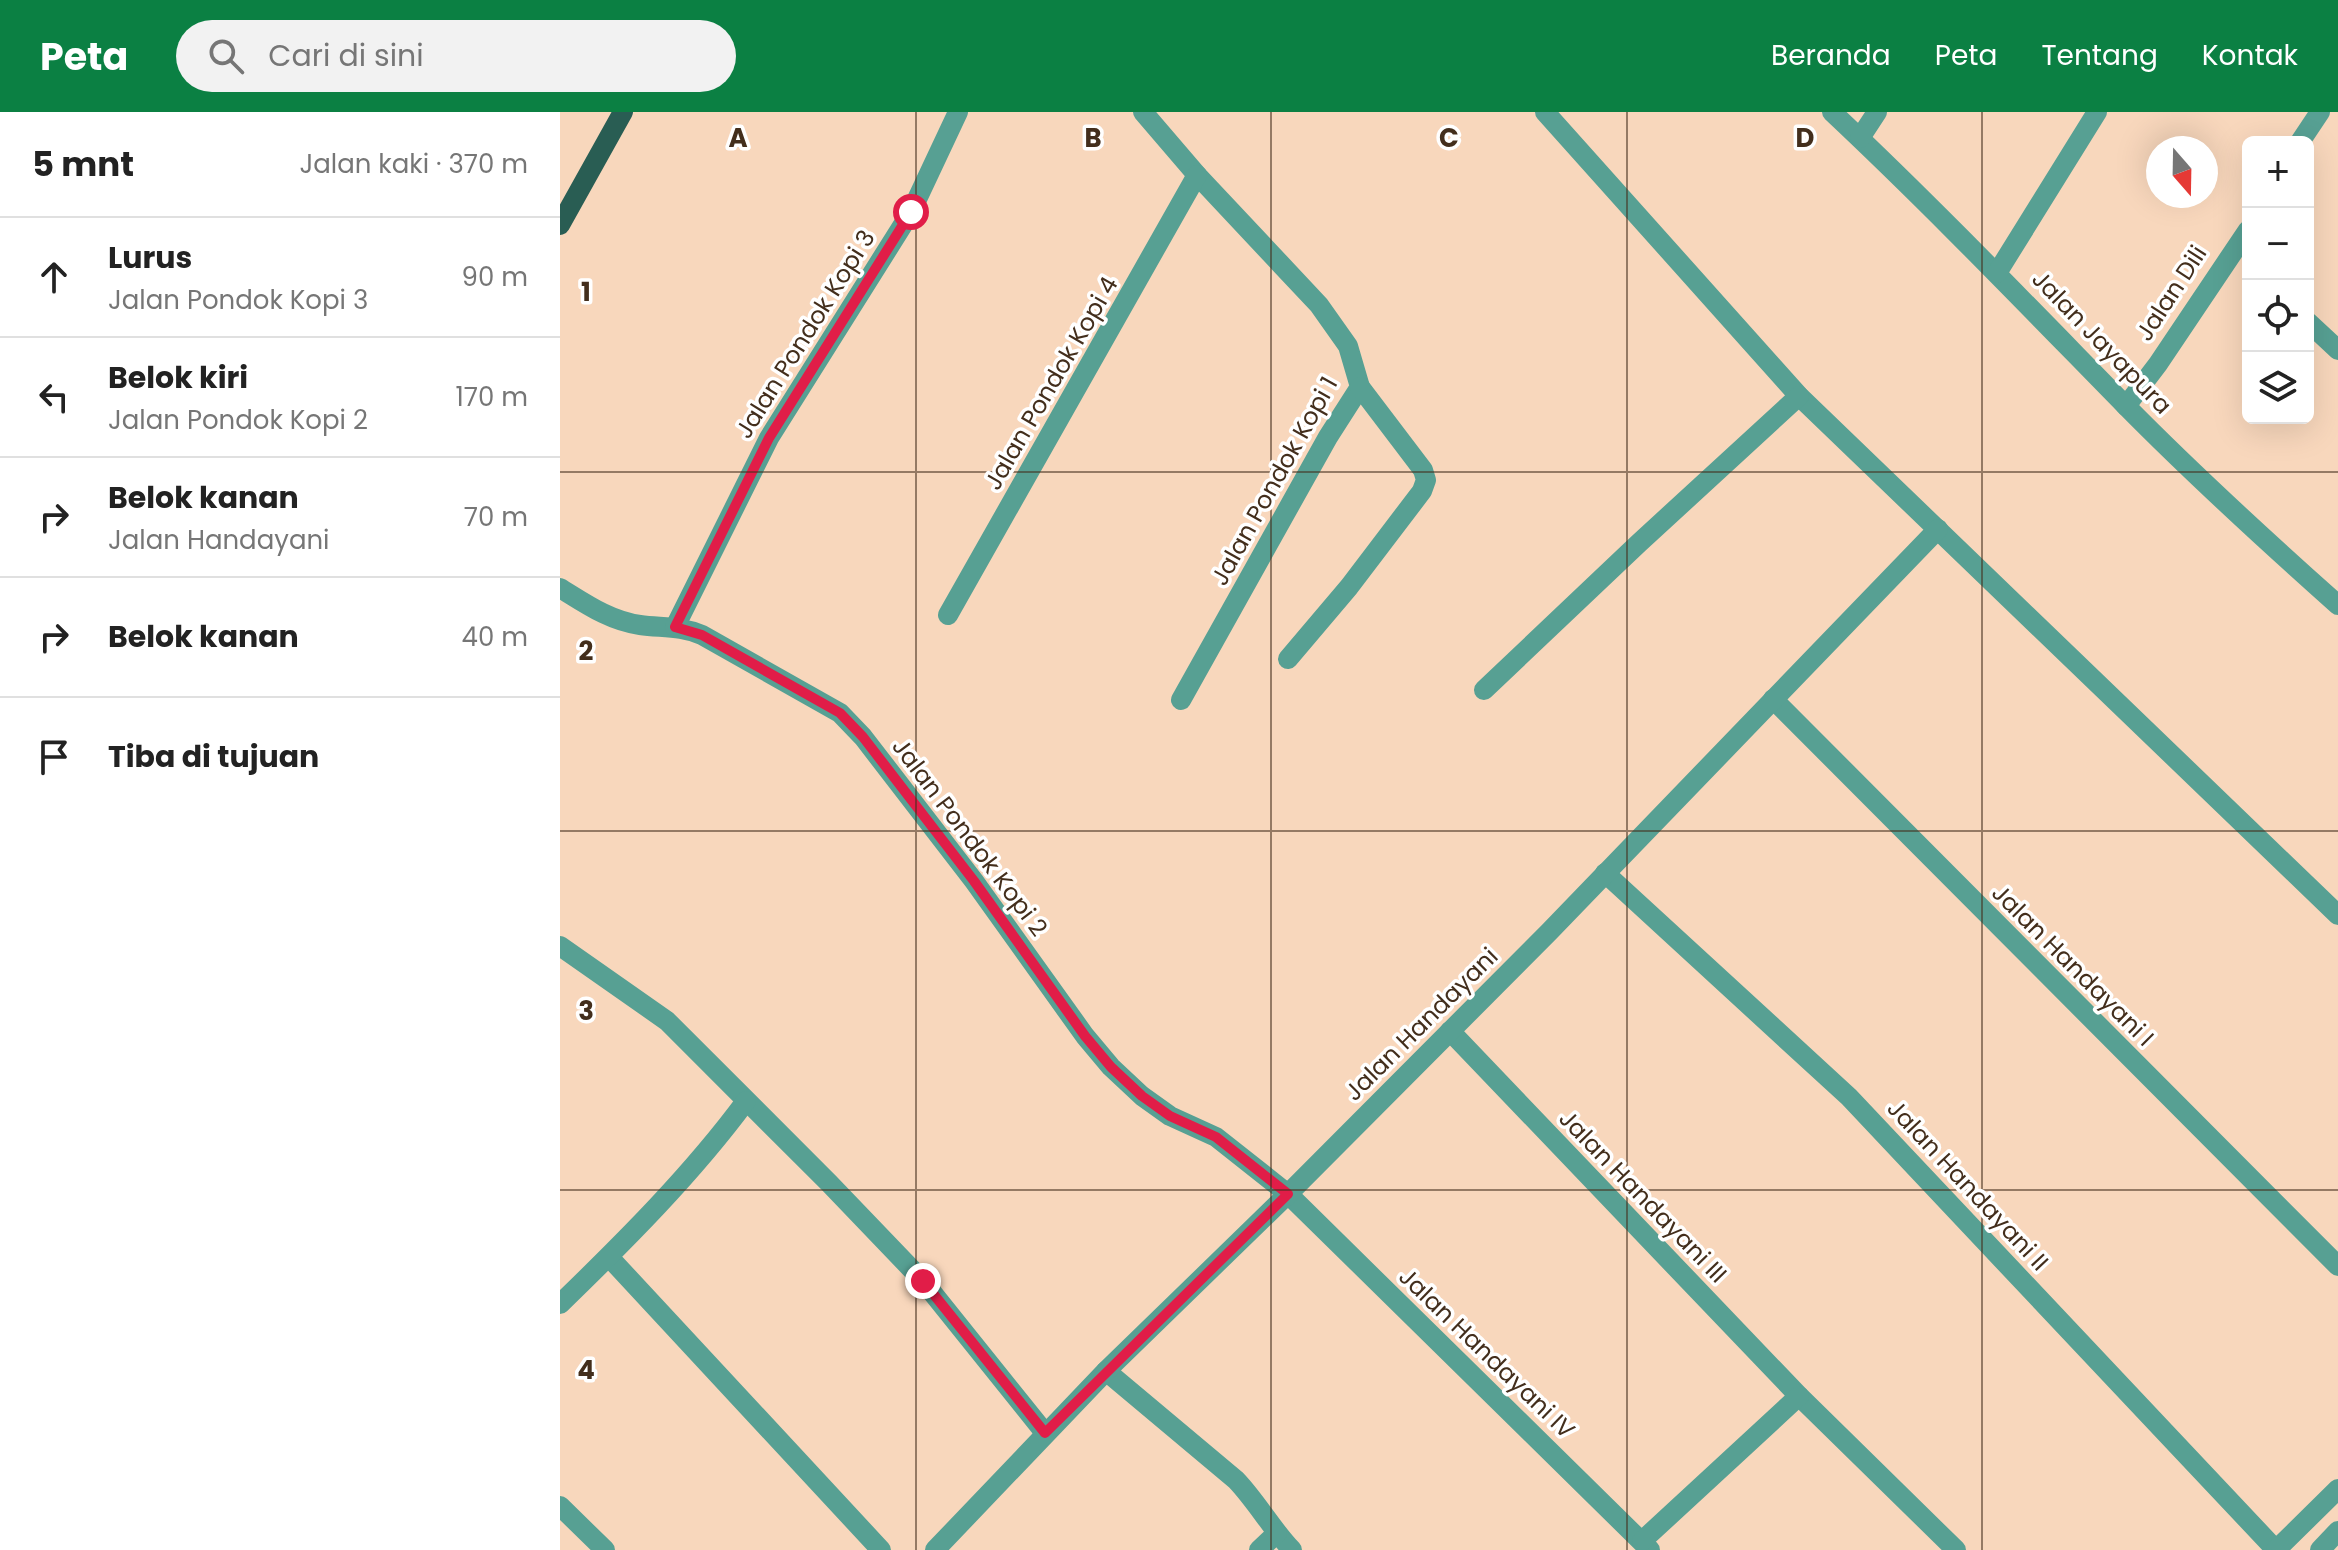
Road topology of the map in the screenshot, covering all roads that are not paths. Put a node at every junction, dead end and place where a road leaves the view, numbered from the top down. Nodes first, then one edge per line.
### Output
1 (623, 112) edge
2 (958, 112) edge
3 (1143, 112) edge
4 (1545, 112) edge
5 (1832, 112) edge
6 (1877, 112) edge
7 (2097, 112) edge
8 (2322, 112) edge
9 (2307, 136) edge
10 (1860, 138) junction
11 (1197, 175) junction
12 (560, 225) edge
13 (2242, 231) edge
14 (2241, 258) edge
15 (1997, 273) junction
16 (2314, 328) edge
17 (2338, 350) edge
18 (1360, 387) junction
19 (1799, 396) junction
20 (2132, 399) junction
21 (1938, 529) junction
22 (560, 588) edge
23 (2338, 605) edge
24 (948, 615) dead end
25 (675, 627) junction
26 (1288, 659) dead end
27 (1484, 690) dead end
28 (1773, 699) junction
29 (1181, 700) dead end
30 (1605, 873) junction
31 (2338, 915) edge
32 (560, 946) edge
33 (1450, 1031) junction
34 (746, 1101) junction
35 (1288, 1194) junction
36 (609, 1257) junction
37 (2338, 1266) edge
38 (560, 1304) edge
39 (1106, 1371) junction
40 (1799, 1396) junction
41 (1045, 1433) junction
42 (2338, 1489) edge
43 (560, 1506) edge
44 (2338, 1531) edge
45 (1277, 1533) junction
46 (1646, 1545) edge
47 (605, 1550) edge
48 (881, 1550) edge
49 (935, 1550) edge
50 (1259, 1550) edge
51 (1292, 1550) edge
52 (1956, 1550) edge
53 (2276, 1550) edge
54 (2320, 1550) edge

1 - 12 main road
2 - 25 street, Jalan Pondok Kopi 3
3 - 11 street, Jalan Pondok Kopi 1
4 - 19 street
5 - 10 street, Jalan Jayapura
6 - 10 street
7 - 15 street
8 - 9 street
10 - 15 street, Jalan Jayapura
11 - 18 street, Jalan Pondok Kopi 1
11 - 24 street, Jalan Pondok Kopi 4
13 - 20 street, Jalan Dili
14 - 20 street
15 - 20 street, Jalan Jayapura
16 - 17 street
18 - 26 street
18 - 29 street, Jalan Pondok Kopi 1
19 - 21 street
19 - 27 street
20 - 23 street, Jalan Jayapura
21 - 28 street, Jalan Handayani
21 - 31 street
22 - 25 street, Jalan Pondok Kopi 2
25 - 35 street, Jalan Pondok Kopi 2
28 - 30 street, Jalan Handayani
28 - 37 street, Jalan Handayani I
30 - 33 street, Jalan Handayani
30 - 53 street, Jalan Handayani II
32 - 34 street
33 - 35 street, Jalan Handayani
33 - 40 street, Jalan Handayani III
34 - 36 street
34 - 41 street
35 - 39 street, Jalan Handayani
35 - 46 street, Jalan Handayani IV
36 - 38 street
36 - 48 street
39 - 41 street, Jalan Handayani
39 - 45 street
40 - 46 street
40 - 52 street, Jalan Handayani III
41 - 49 street, Jalan Handayani
42 - 53 street
43 - 47 street
44 - 54 street
45 - 50 street
45 - 51 street

